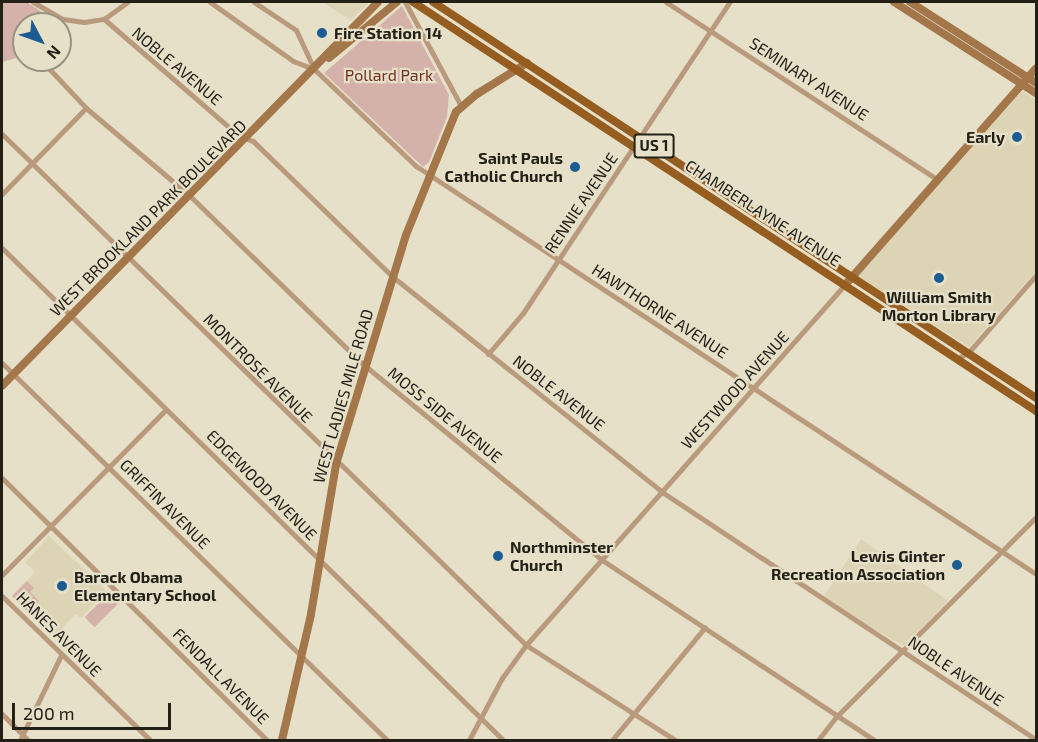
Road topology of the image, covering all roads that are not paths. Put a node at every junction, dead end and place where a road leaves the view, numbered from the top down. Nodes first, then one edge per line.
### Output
1 (33, 2) edge
2 (127, 2) edge
3 (210, 2) edge
4 (254, 2) edge
5 (378, 2) edge
6 (397, 2) edge
7 (405, 2) edge
8 (413, 2) edge
9 (433, 2) edge
10 (666, 2) edge
11 (730, 2) edge
12 (894, 2) edge
13 (910, 2) edge
14 (48, 12) edge
15 (104, 19) junction
16 (72, 21) edge
17 (710, 30) junction
18 (527, 63) junction
19 (1036, 68) edge
20 (314, 69) junction
21 (515, 69) junction
22 (52, 72) edge
23 (1025, 81) junction
24 (1036, 83) edge
25 (1036, 93) edge
26 (461, 106) junction
27 (86, 108) junction
28 (2, 134) edge
29 (640, 137) junction
30 (246, 138) junction
31 (634, 147) junction
32 (31, 164) junction
33 (428, 174) junction
34 (937, 179) junction
35 (2, 194) edge
36 (189, 196) junction
37 (2, 248) edge
38 (128, 258) junction
39 (558, 260) junction
40 (1036, 275) edge
41 (393, 277) junction
42 (852, 277) junction
43 (845, 285) junction
44 (70, 316) junction
45 (968, 352) junction
46 (488, 354) junction
47 (956, 358) junction
48 (2, 363) edge
49 (364, 365) junction
50 (13, 374) junction
51 (2, 386) edge
52 (754, 388) junction
53 (1036, 398) edge
54 (166, 409) junction
55 (1036, 411) edge
56 (336, 464) junction
57 (108, 468) junction
58 (2, 478) edge
59 (662, 492) junction
60 (1036, 517) edge
61 (50, 526) junction
62 (1002, 552) junction
63 (318, 560) junction
64 (602, 560) junction
65 (1036, 574) edge
66 (2, 575) edge
67 (2, 596) edge
68 (705, 627) junction
69 (526, 645) junction
70 (903, 652) junction
71 (61, 656) junction
72 (302, 659) junction
73 (2, 714) edge
74 (633, 714) junction
75 (837, 716) junction
76 (480, 719) junction
77 (21, 738) edge
78 (1036, 740) edge
79 (28, 741) edge
80 (150, 741) edge
81 (267, 741) edge
82 (282, 741) edge
83 (387, 741) edge
84 (469, 741) edge
85 (503, 741) edge
86 (612, 741) edge
87 (675, 741) edge
88 (818, 741) edge
89 (874, 741) edge

1 - 14 street
2 - 15 street
3 - 20 street, HAWTHORNE AVENUE
4 - 20 street, HAWTHORNE AVENUE
5 - 20 street, WEST BROOKLAND PARK BOULEVARD
6 - 20 street, WEST BROOKLAND PARK BOULEVARD
7 - 26 street
8 - 21 main road, CHAMBERLAYNE AVENUE / US 1
9 - 18 main road, CHAMBERLAYNE AVENUE / US 1
10 - 17 street, SEMINARY AVENUE
11 - 17 street, RENNIE AVENUE
12 - 23 street
13 - 23 street
15 - 16 street
15 - 30 street, NOBLE AVENUE
17 - 29 street, RENNIE AVENUE
17 - 34 street, SEMINARY AVENUE
18 - 21 street, WEST LADIES MILE ROAD
18 - 29 main road, CHAMBERLAYNE AVENUE / US 1
19 - 23 street, WESTWOOD AVENUE
20 - 30 street, WEST BROOKLAND PARK BOULEVARD
20 - 33 street, HAWTHORNE AVENUE
21 - 26 street, WEST LADIES MILE ROAD
21 - 31 main road, CHAMBERLAYNE AVENUE / US 1
22 - 27 street, MOSS SIDE AVENUE
23 - 24 street
23 - 25 street
23 - 34 street, WESTWOOD AVENUE
26 - 33 street, WEST LADIES MILE ROAD
27 - 32 street
27 - 36 street, MOSS SIDE AVENUE
28 - 32 street, MONTROSE AVENUE
29 - 31 street, RENNIE AVENUE
29 - 42 main road, CHAMBERLAYNE AVENUE / US 1
30 - 36 street, WEST BROOKLAND PARK BOULEVARD
30 - 41 street, NOBLE AVENUE
31 - 39 street, RENNIE AVENUE
31 - 43 main road, CHAMBERLAYNE AVENUE / US 1
32 - 35 street
32 - 38 street, MONTROSE AVENUE
33 - 39 street, HAWTHORNE AVENUE
33 - 41 street, WEST LADIES MILE ROAD
34 - 42 street, WESTWOOD AVENUE
36 - 38 street, WEST BROOKLAND PARK BOULEVARD
36 - 49 street, MOSS SIDE AVENUE
37 - 44 street, EDGEWOOD AVENUE
38 - 44 street, WEST BROOKLAND PARK BOULEVARD
38 - 56 street, MONTROSE AVENUE
39 - 46 street, RENNIE AVENUE
39 - 52 street, HAWTHORNE AVENUE
40 - 45 street
41 - 46 street, NOBLE AVENUE
41 - 49 street, WEST LADIES MILE ROAD
42 - 43 street, WESTWOOD AVENUE
42 - 45 main road, CHAMBERLAYNE AVENUE / US 1
43 - 47 main road, CHAMBERLAYNE AVENUE / US 1
43 - 52 street, WESTWOOD AVENUE
44 - 50 street, WEST BROOKLAND PARK BOULEVARD
44 - 54 street, EDGEWOOD AVENUE
45 - 47 street
45 - 53 main road, CHAMBERLAYNE AVENUE / US 1
46 - 59 street, NOBLE AVENUE
47 - 55 main road, CHAMBERLAYNE AVENUE / US 1
48 - 50 street, GRIFFIN AVENUE
49 - 56 street, WEST LADIES MILE ROAD
49 - 64 street, MOSS SIDE AVENUE
50 - 51 street, WEST BROOKLAND PARK BOULEVARD
50 - 57 street, GRIFFIN AVENUE
52 - 59 street, WESTWOOD AVENUE
52 - 62 street, HAWTHORNE AVENUE
54 - 57 street
54 - 63 street, EDGEWOOD AVENUE
56 - 63 street, WEST LADIES MILE ROAD
56 - 69 street, MONTROSE AVENUE
57 - 61 street
57 - 72 street, GRIFFIN AVENUE
58 - 61 street, FENDALL AVENUE
59 - 64 street, WESTWOOD AVENUE
59 - 70 street, NOBLE AVENUE
60 - 62 street
61 - 66 street
61 - 81 street, FENDALL AVENUE
62 - 65 street, HAWTHORNE AVENUE
62 - 70 street
63 - 72 street, WEST LADIES MILE ROAD
63 - 76 street, EDGEWOOD AVENUE
64 - 68 street, MOSS SIDE AVENUE
64 - 69 street, WESTWOOD AVENUE
67 - 71 street, HANES AVENUE
68 - 74 street
68 - 75 street, MOSS SIDE AVENUE
69 - 74 street, MONTROSE AVENUE
69 - 76 street, WESTWOOD AVENUE
70 - 75 street
70 - 78 street, NOBLE AVENUE
71 - 77 street
71 - 80 street, HANES AVENUE
72 - 82 street, WEST LADIES MILE ROAD
72 - 83 street, GRIFFIN AVENUE
73 - 77 street
74 - 86 street
74 - 87 street, MONTROSE AVENUE
75 - 88 street
75 - 89 street, MOSS SIDE AVENUE
76 - 84 street, WESTWOOD AVENUE
76 - 85 street, EDGEWOOD AVENUE
77 - 79 street

